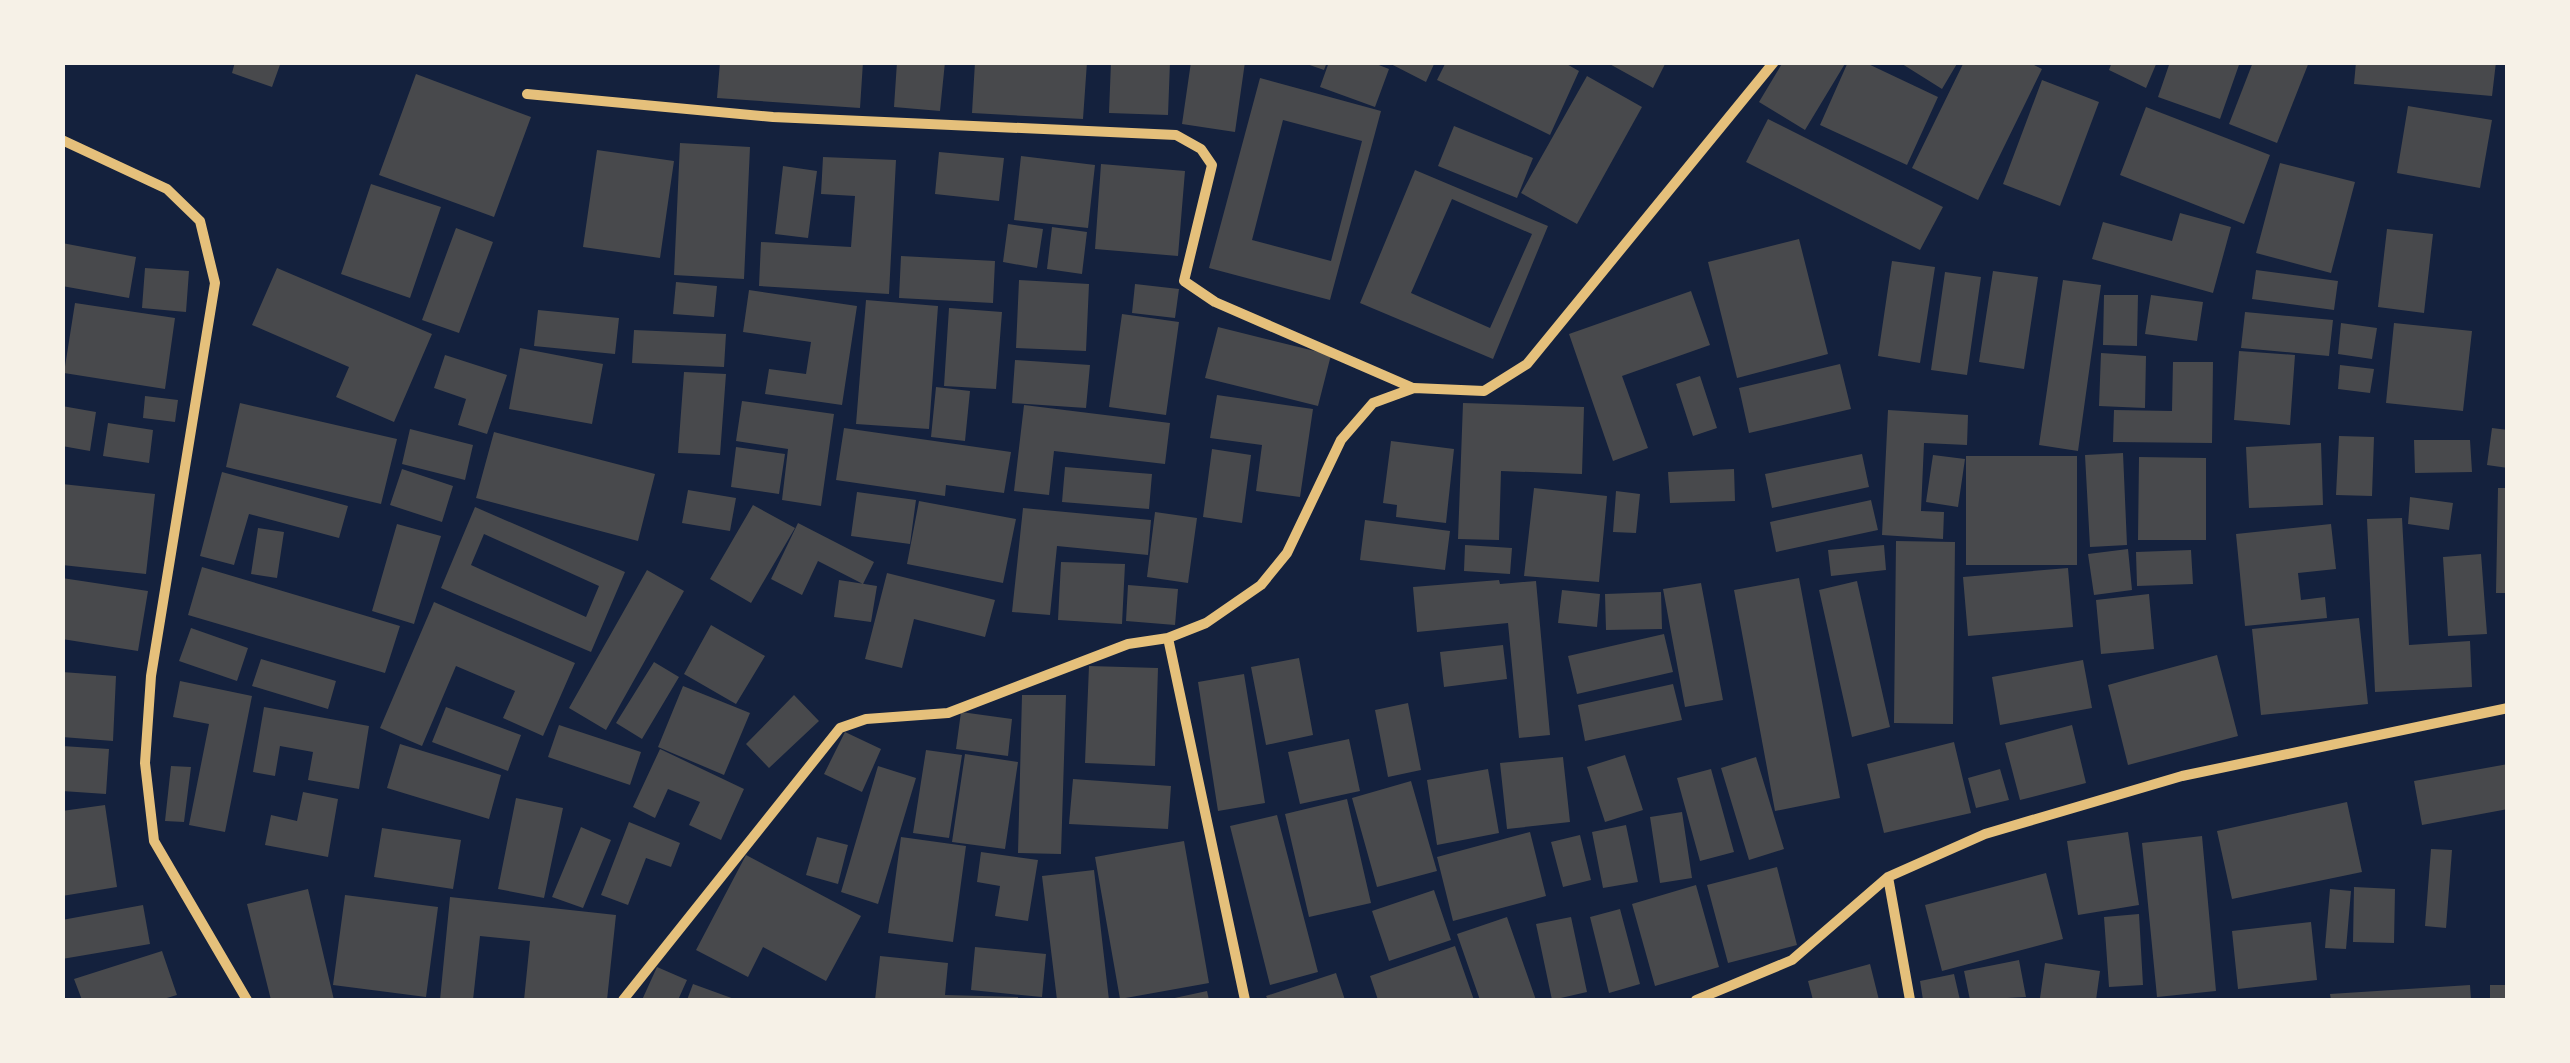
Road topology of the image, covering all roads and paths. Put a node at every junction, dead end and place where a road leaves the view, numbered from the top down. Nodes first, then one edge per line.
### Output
1 (1774, 62) edge
2 (527, 94) dead end
3 (62, 140) edge
4 (1414, 388) junction
5 (1168, 638) junction
6 (2508, 708) edge
7 (1888, 877) junction
8 (247, 1000) edge
9 (623, 1000) edge
10 (1245, 1000) edge
11 (1696, 1000) edge
12 (1910, 1000) edge

1 - 4 street
2 - 4 street
3 - 8 street
4 - 5 street
5 - 9 street
5 - 10 street
6 - 7 street
7 - 11 street
7 - 12 street

